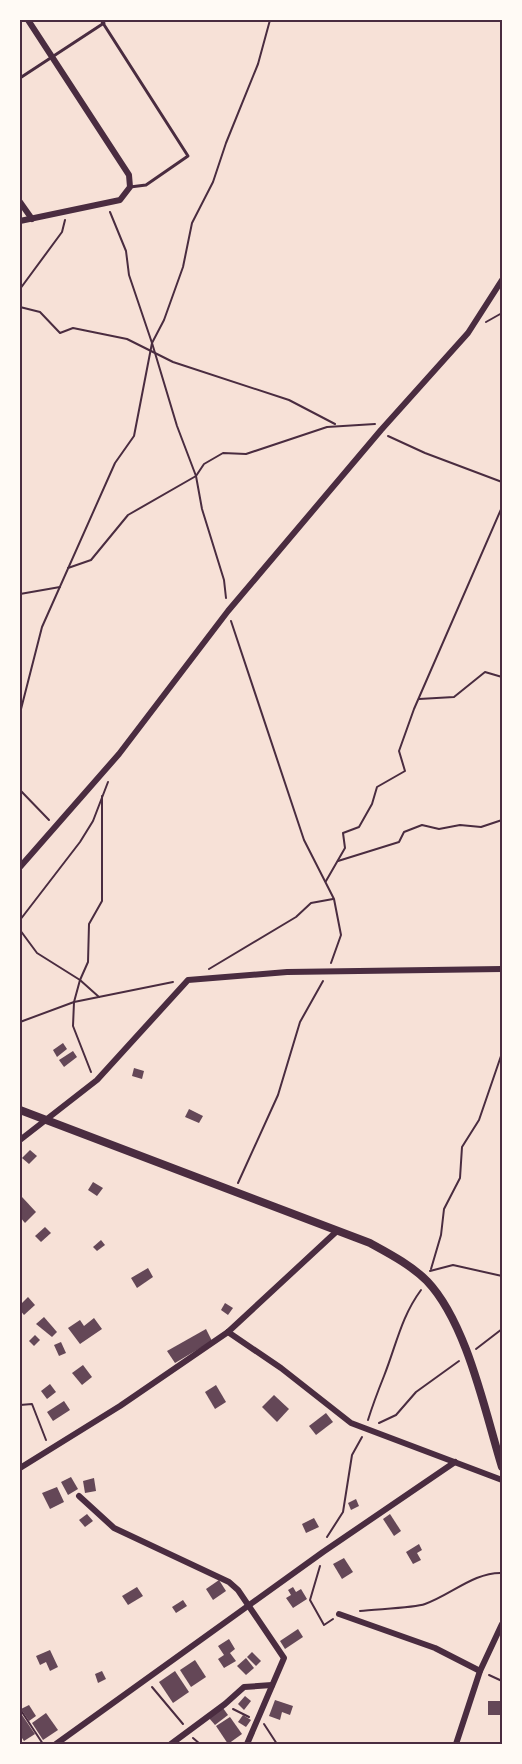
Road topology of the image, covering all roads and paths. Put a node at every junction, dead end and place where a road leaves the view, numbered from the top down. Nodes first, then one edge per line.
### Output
1 (28, 20) edge
2 (270, 20) edge
3 (102, 21) edge
4 (52, 57) junction
5 (20, 78) edge
6 (130, 187) junction
7 (20, 202) edge
8 (106, 204) junction
9 (67, 211) junction
10 (32, 219) junction
11 (20, 221) edge
12 (502, 280) edge
13 (20, 289) edge
14 (20, 307) edge
15 (152, 343) junction
16 (151, 350) junction
17 (154, 352) junction
18 (337, 425) junction
19 (381, 430) junction
20 (195, 476) junction
21 (502, 483) edge
22 (502, 507) edge
23 (68, 568) junction
24 (60, 586) junction
25 (20, 594) edge
26 (228, 611) junction
27 (502, 677) edge
28 (419, 699) junction
29 (20, 713) edge
30 (111, 775) dead end
31 (20, 790) edge
32 (102, 796) junction
33 (502, 820) edge
34 (54, 825) junction
35 (338, 861) junction
36 (20, 867) edge
37 (326, 881) junction
38 (334, 899) junction
39 (20, 920) edge
40 (20, 930) edge
41 (502, 969) edge
42 (207, 970) dead end
43 (329, 971) junction
44 (80, 980) junction
45 (188, 980) junction
46 (99, 997) junction
47 (74, 1002) junction
48 (20, 1022) edge
49 (502, 1053) edge
50 (97, 1080) junction
51 (20, 1110) edge
52 (44, 1120) junction
53 (20, 1140) edge
54 (235, 1191) junction
55 (338, 1231) junction
56 (430, 1271) junction
57 (502, 1276) edge
58 (427, 1282) junction
59 (502, 1329) edge
60 (228, 1332) junction
61 (468, 1356) junction
62 (20, 1405) edge
63 (365, 1430) junction
64 (50, 1450) junction
65 (455, 1462) junction
66 (502, 1467) edge
67 (20, 1468) edge
68 (502, 1480) edge
69 (80, 1496) dead end
70 (323, 1552) junction
71 (502, 1573) edge
72 (248, 1605) junction
73 (359, 1611) dead end
74 (339, 1614) joint
75 (502, 1624) edge
76 (480, 1671) junction
77 (147, 1679) junction
78 (502, 1681) edge
79 (272, 1685) junction
80 (225, 1704) junction
81 (20, 1709) edge
82 (255, 1722) junction
83 (189, 1732) junction
84 (43, 1744) edge
85 (56, 1744) edge
86 (171, 1744) edge
87 (200, 1744) edge
88 (247, 1744) edge
89 (277, 1744) edge
90 (456, 1744) edge

1 - 4 street
2 - 15 path
3 - 4 lane
3 - 6 lane
4 - 5 lane
4 - 6 street
6 - 8 street
7 - 10 street
8 - 9 street
8 - 15 path
9 - 10 street
9 - 13 path
10 - 11 street
12 - 19 street
14 - 16 path
15 - 16 path
15 - 17 path
16 - 17 path
16 - 23 path
17 - 18 path
17 - 20 path
18 - 19 path
18 - 20 path
19 - 21 path
19 - 26 street
20 - 23 path
20 - 26 path
22 - 28 path
23 - 24 path
24 - 25 path
24 - 29 path
26 - 34 street
26 - 37 path
27 - 28 path
28 - 35 path
30 - 32 path
31 - 34 path
32 - 39 path
32 - 44 path
33 - 35 path
34 - 36 street
35 - 37 path
37 - 38 path
38 - 42 path
38 - 43 path
40 - 44 path
41 - 43 street
43 - 45 street
43 - 54 path
44 - 46 path
44 - 47 path
45 - 46 path
45 - 50 street
46 - 47 path
47 - 48 path
47 - 50 path
49 - 56 path
50 - 52 street
51 - 52 main road
52 - 53 street
52 - 54 main road
54 - 55 main road
55 - 58 main road
55 - 60 street
56 - 57 path
56 - 58 path
58 - 61 main road
58 - 63 path
59 - 61 path
60 - 63 street
60 - 64 street
61 - 63 path
61 - 66 main road
62 - 64 path
63 - 65 street
63 - 70 path
64 - 67 street
65 - 68 street
65 - 70 street
69 - 72 street
70 - 72 street
70 - 74 path
71 - 73 path
72 - 77 street
72 - 79 street
74 - 76 street
75 - 76 street
76 - 78 path
76 - 90 street
77 - 83 path
77 - 85 street
79 - 80 street
79 - 82 street
80 - 82 path
80 - 83 street
81 - 84 path
82 - 88 street
82 - 89 path
83 - 86 street
83 - 87 path

